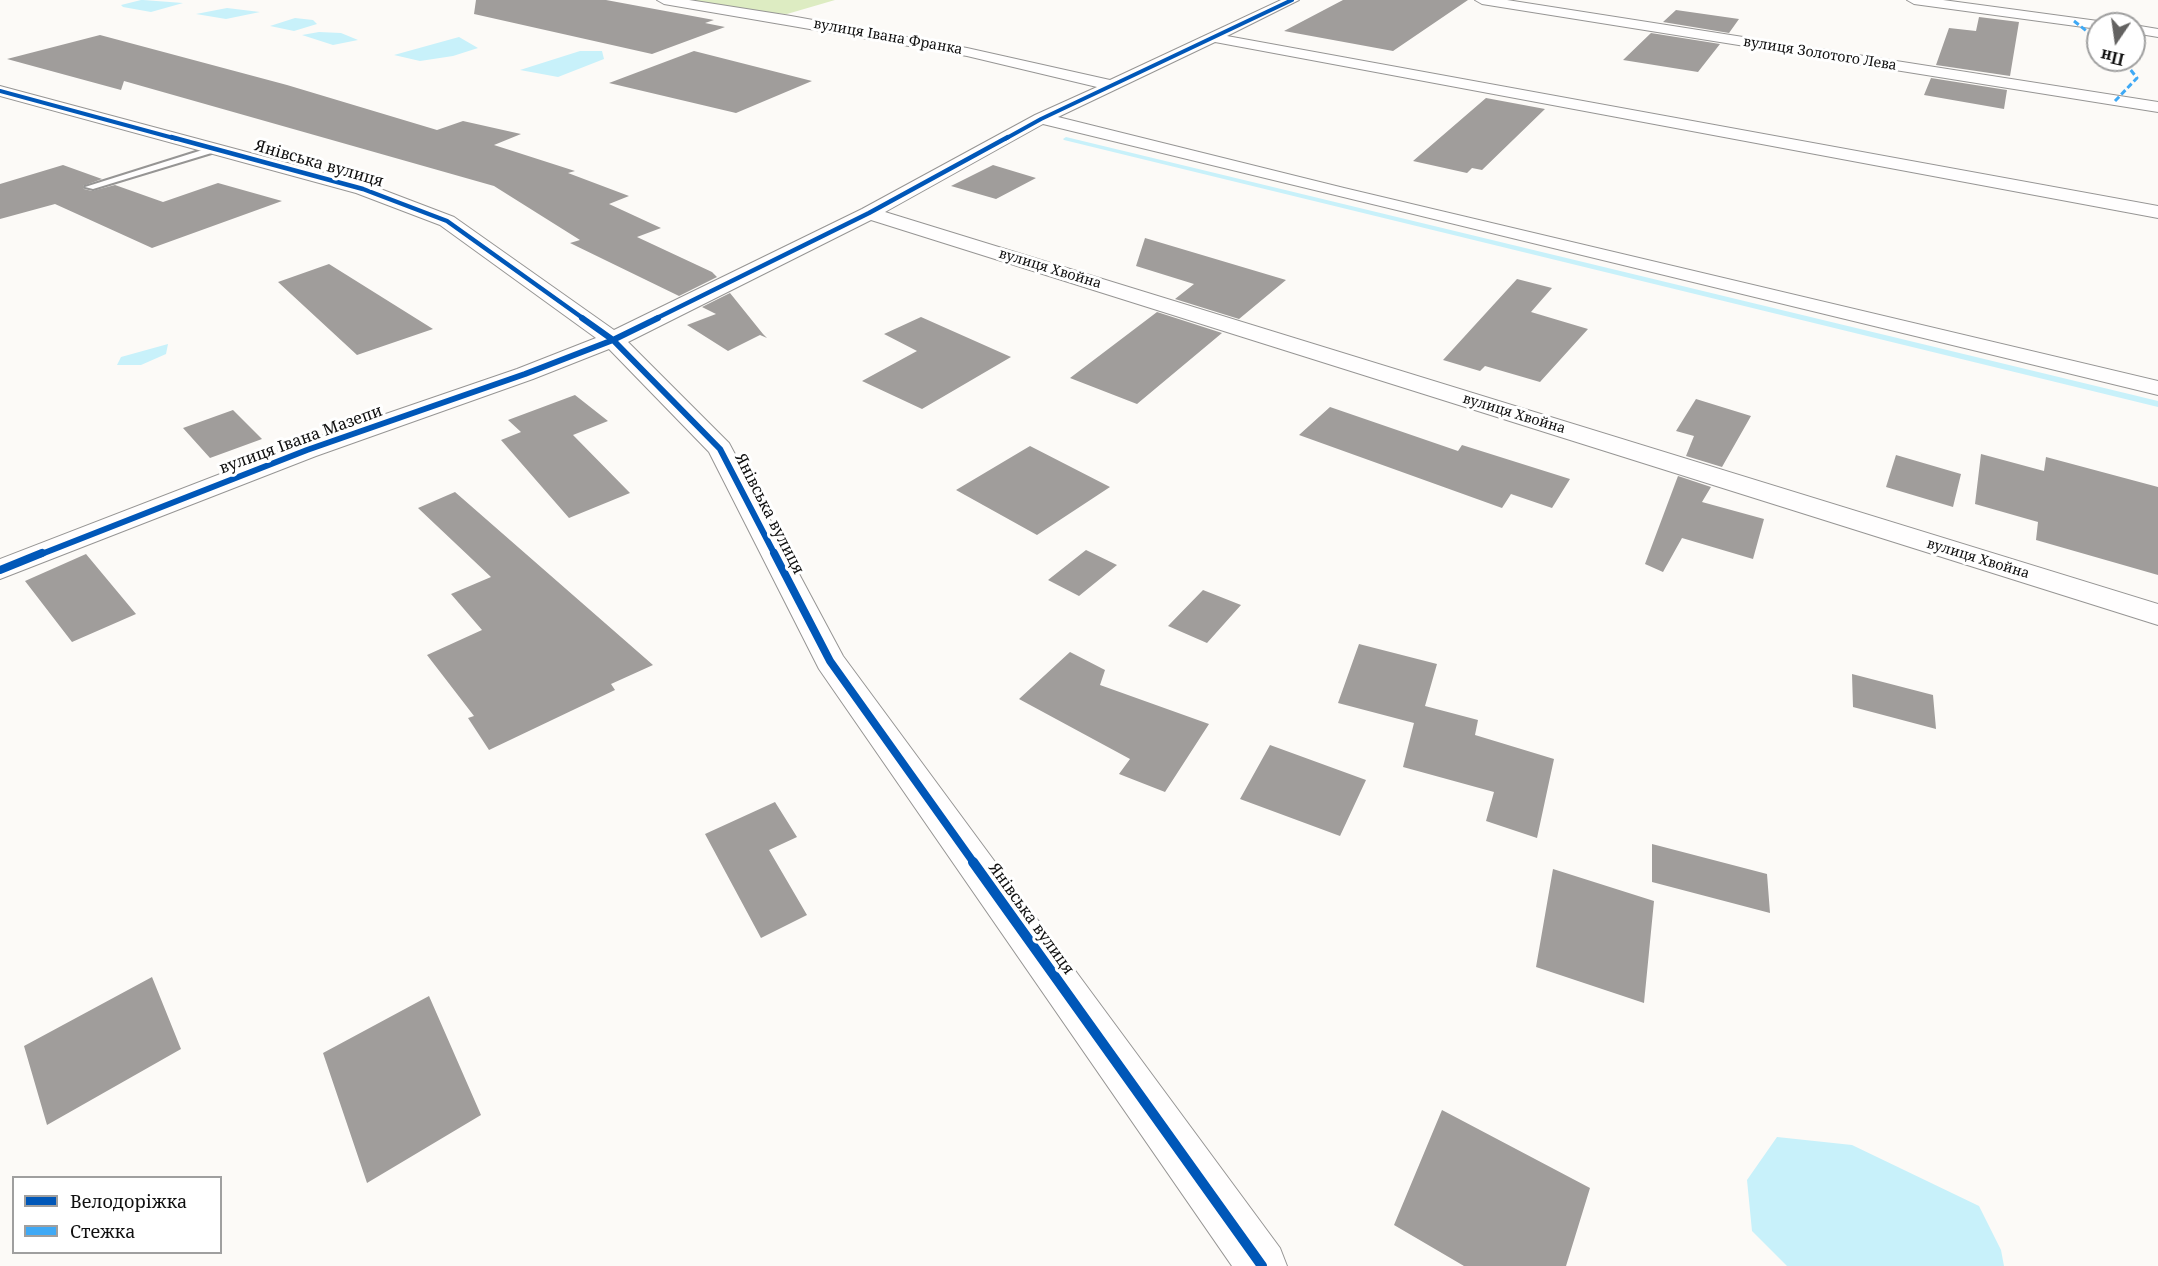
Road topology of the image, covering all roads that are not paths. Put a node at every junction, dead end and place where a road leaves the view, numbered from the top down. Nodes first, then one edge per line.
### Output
1 (664, 0) edge
2 (1292, 0) edge
3 (1482, 0) edge
4 (1914, 0) edge
5 (2086, 23) edge
6 (1215, 38) junction
7 (1110, 85) junction
8 (0, 92) edge
9 (2158, 107) edge
10 (1041, 119) junction
11 (215, 149) junction
12 (90, 187) dead end
13 (2158, 212) edge
14 (869, 213) junction
15 (613, 340) junction
16 (2158, 388) edge
17 (0, 570) edge
18 (2158, 615) edge
19 (1262, 1266) edge

1 - 7 street, вулиця Івана Франка
2 - 6 street, вулиця Івана Мазепи
3 - 9 street, вулиця Золотого Лева
4 - 5 street
6 - 7 street, вулиця Івана Мазепи
6 - 13 street
7 - 10 street, вулиця Івана Мазепи
8 - 11 street, Янівська вулиця
10 - 14 street, вулиця Івана Мазепи
10 - 16 street
11 - 12 lane
11 - 15 street, Янівська вулиця
14 - 15 street, вулиця Івана Мазепи
14 - 18 street, вулиця Хвойна
15 - 17 street, вулиця Івана Мазепи
15 - 19 street, Янівська вулиця

